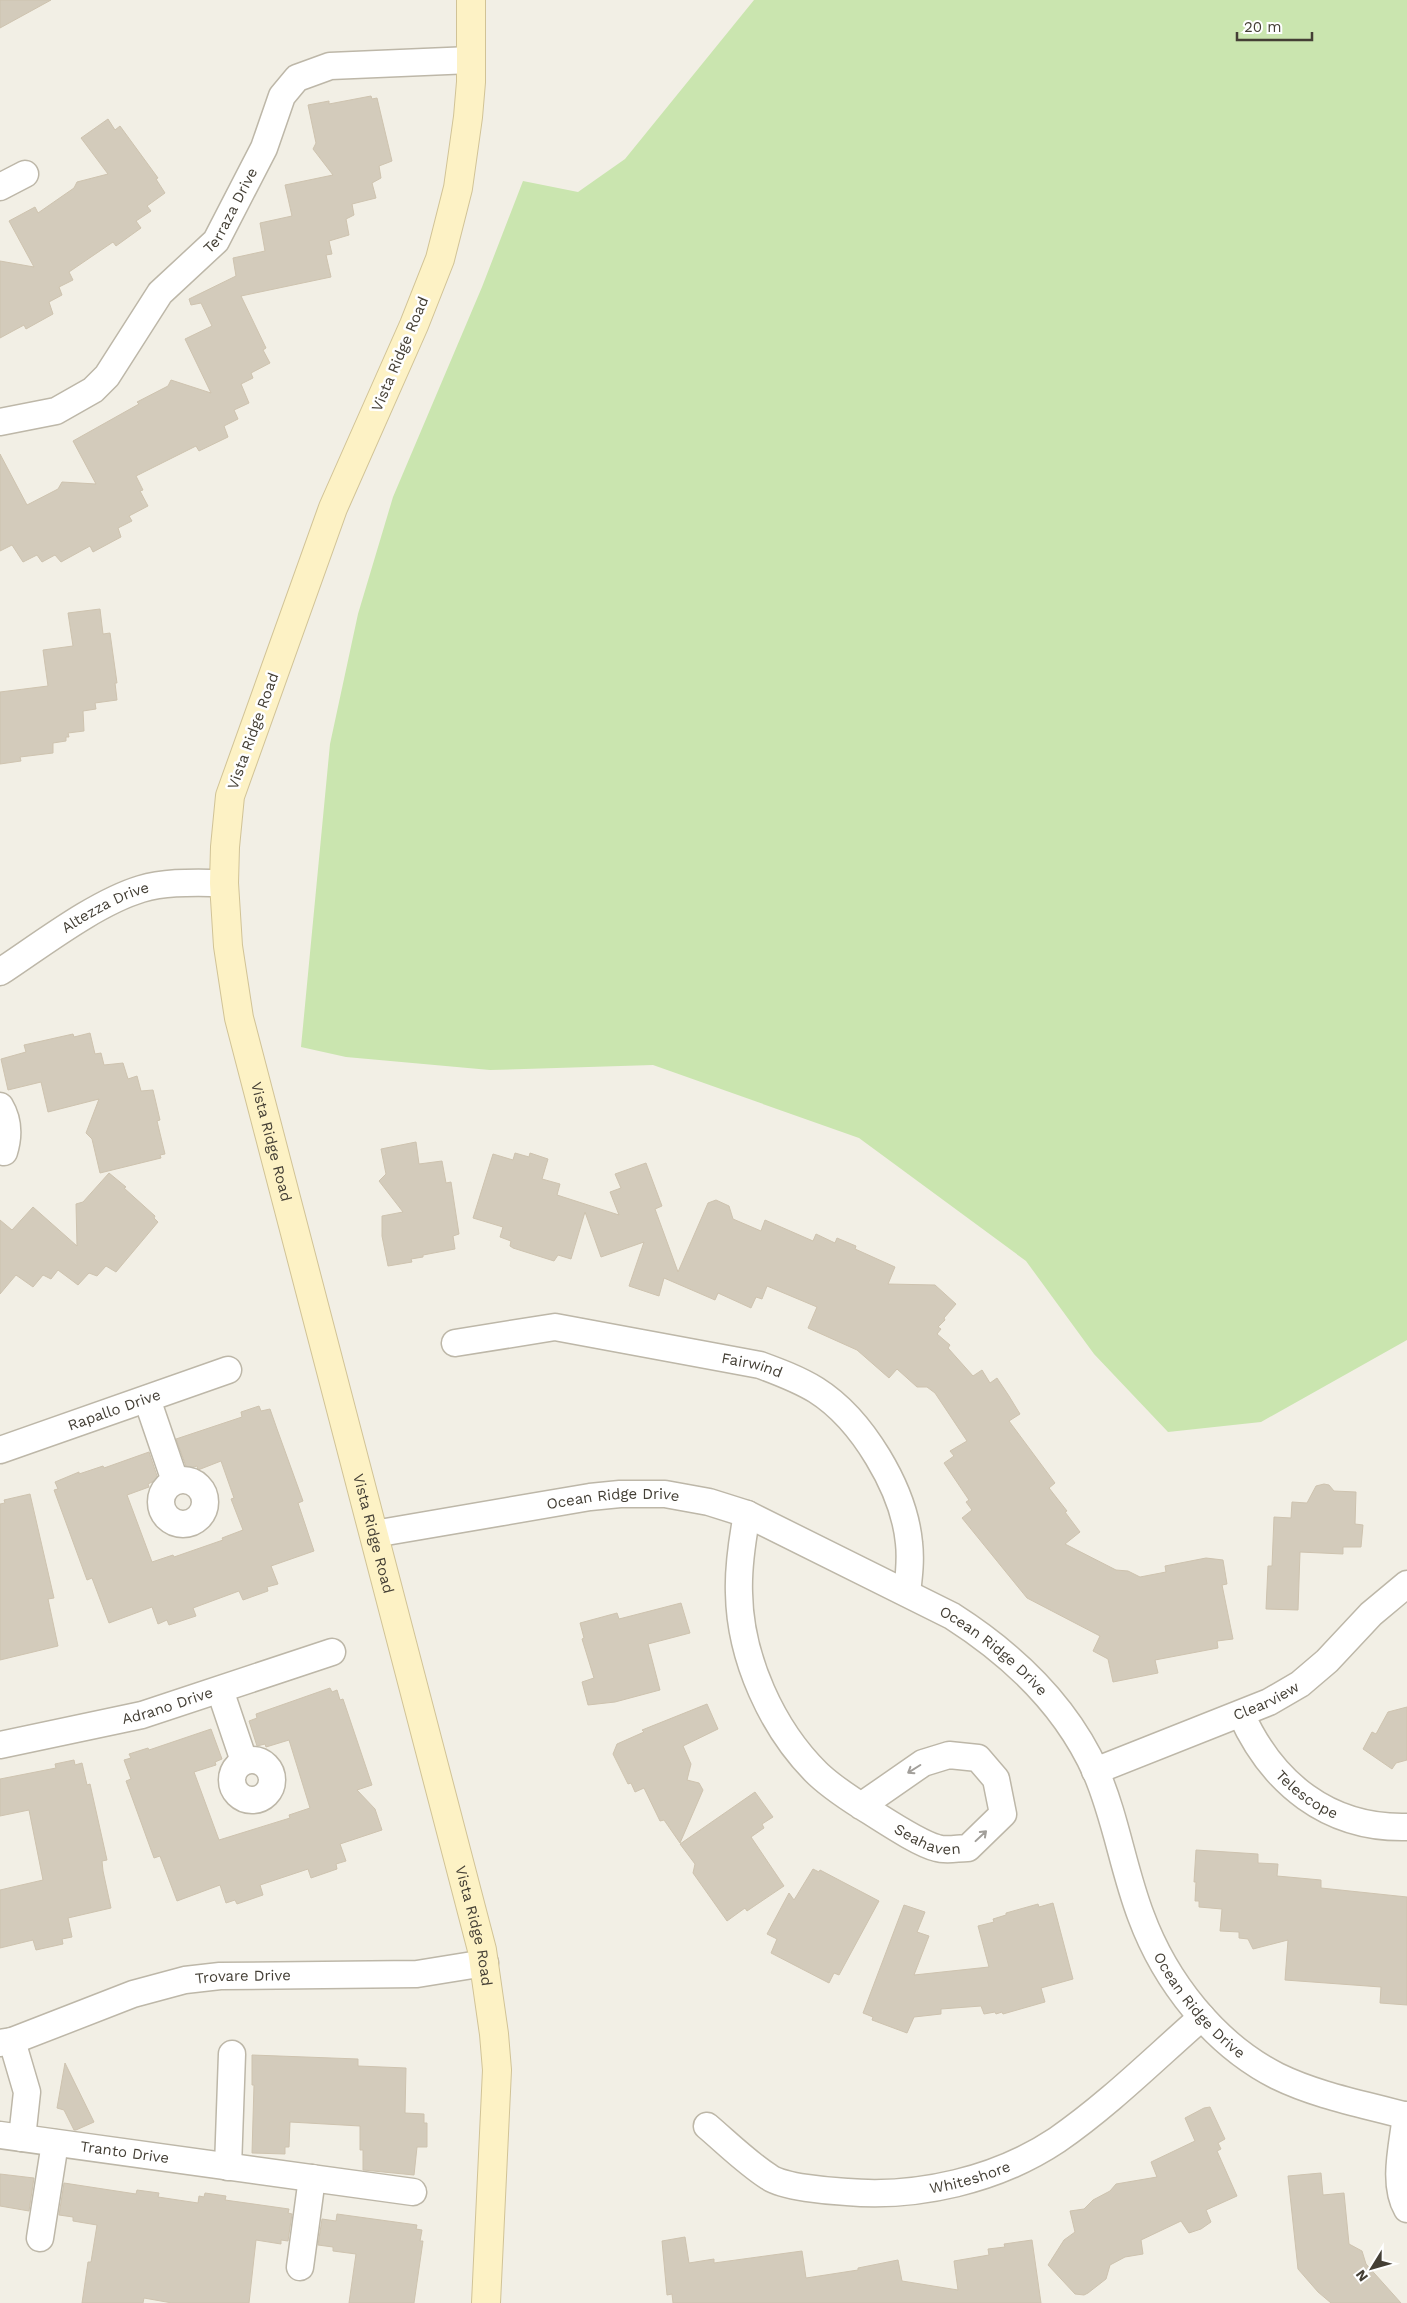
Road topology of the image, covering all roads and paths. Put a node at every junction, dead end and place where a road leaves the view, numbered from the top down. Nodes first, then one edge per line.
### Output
1 (470, 0) edge
2 (472, 60) junction
3 (25, 174) dead end
4 (0, 187) edge
5 (0, 422) edge
6 (224, 883) junction
7 (0, 972) edge
8 (0, 1106) edge
9 (4, 1152) dead end
10 (455, 1343) dead end
11 (228, 1370) dead end
12 (147, 1399) junction
13 (0, 1450) edge
14 (174, 1481) dead end
15 (747, 1514) junction
16 (374, 1534) junction
17 (1407, 1584) edge
18 (907, 1593) junction
19 (332, 1652) dead end
20 (220, 1690) junction
21 (1241, 1714) junction
22 (0, 1746) edge
23 (244, 1761) dead end
24 (1095, 1771) junction
25 (861, 1806) junction
26 (1407, 1827) edge
27 (485, 1963) junction
28 (1202, 2017) junction
29 (6, 2042) edge
30 (232, 2054) dead end
31 (1407, 2115) edge
32 (707, 2126) dead end
33 (11, 2137) edge
34 (55, 2143) junction
35 (228, 2167) junction
36 (312, 2178) junction
37 (413, 2192) dead end
38 (1407, 2209) edge
39 (40, 2238) dead end
40 (300, 2267) dead end
41 (486, 2303) edge

1 - 2 street, Vista Ridge Road
2 - 5 street, Terraza Drive
2 - 6 street, Vista Ridge Road
3 - 4 street
6 - 7 street, Altezza Drive
6 - 16 street, Vista Ridge Road
8 - 9 street
10 - 18 street, Fairwind
11 - 12 street, Rapallo Drive
12 - 13 street, Rapallo Drive
12 - 14 street
15 - 16 street, Ocean Ridge Drive
15 - 18 street, Ocean Ridge Drive
15 - 25 street, Seahaven
16 - 27 street, Vista Ridge Road
17 - 21 street, Clearview
18 - 24 street, Ocean Ridge Drive
19 - 20 street, Adrano Drive
20 - 22 street, Adrano Drive
20 - 23 street
21 - 24 street, Clearview
21 - 26 street, Telescope
24 - 28 street, Ocean Ridge Drive
25 -> 25 street, Seahaven
27 - 29 street, Trovare Drive
27 - 41 street, Vista Ridge Road
28 - 31 street, Ocean Ridge Drive
28 - 32 street, Whiteshore
29 - 33 street, Tranto Drive
30 - 35 street
31 - 38 street
33 - 34 street, Tranto Drive
34 - 35 street, Tranto Drive
34 - 39 street
35 - 36 street, Tranto Drive
36 - 37 street, Tranto Drive
36 - 40 street

